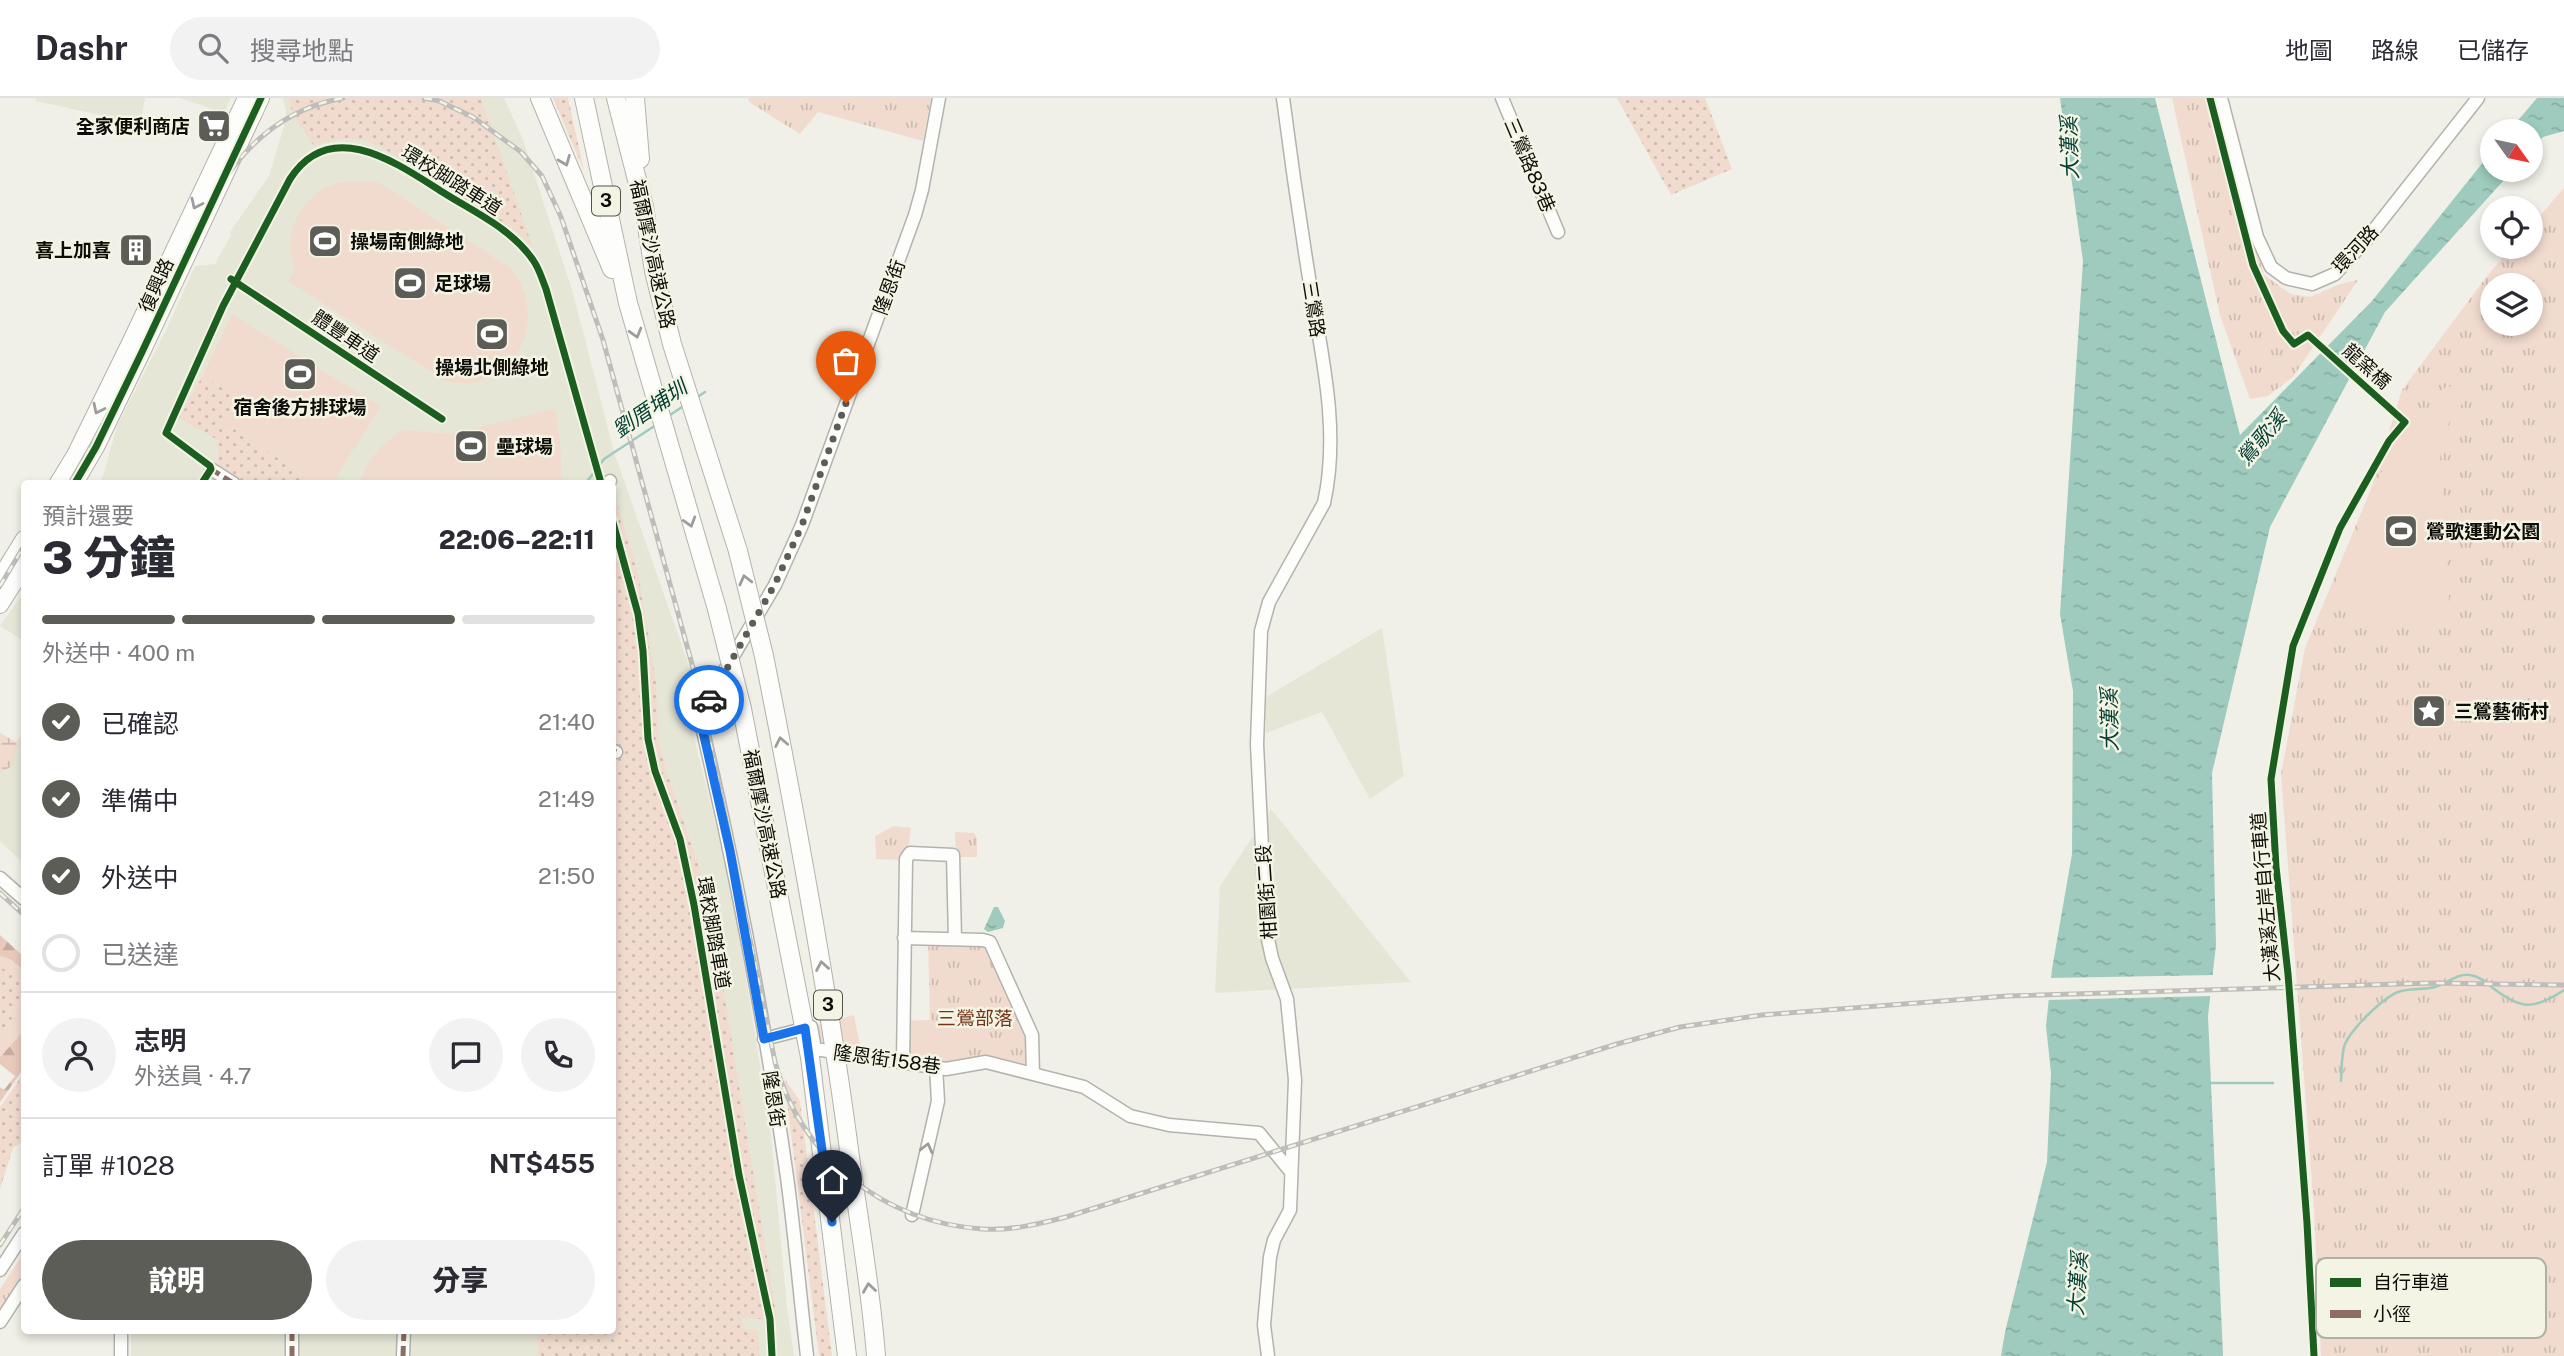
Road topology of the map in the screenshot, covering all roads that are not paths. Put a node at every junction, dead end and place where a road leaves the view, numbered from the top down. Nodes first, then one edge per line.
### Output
1 (246, 98) edge
2 (261, 98) edge
3 (540, 98) edge
4 (584, 98) edge
5 (616, 98) edge
6 (635, 98) edge
7 (939, 98) edge
8 (1283, 98) edge
9 (1502, 98) edge
10 (2478, 98) edge
11 (2222, 99) edge
12 (644, 207) junction
13 (1558, 232) dead end
14 (628, 303) junction
15 (211, 469) dead end
16 (60, 480) edge
17 (77, 480) edge
18 (228, 480) edge
19 (1317, 518) joint
20 (21, 544) edge
21 (21, 572) edge
22 (0, 578) edge
23 (0, 605) edge
24 (0, 878) edge
25 (21, 897) edge
26 (904, 938) junction
27 (956, 939) junction
28 (805, 1028) junction
29 (764, 1039) junction
30 (836, 1052) junction
31 (903, 1062) junction
32 (936, 1067) junction
33 (1033, 1074) junction
34 (1291, 1172) junction
35 (912, 1215) dead end
36 (21, 1238) edge
37 (0, 1270) edge
38 (21, 1289) edge
39 (0, 1322) edge
40 (121, 1334) edge
41 (292, 1334) edge
42 (404, 1334) edge
43 (121, 1356) edge
44 (292, 1356) edge
45 (403, 1356) edge
46 (807, 1356) edge
47 (847, 1356) edge
48 (876, 1356) edge
49 (1268, 1356) edge

1 -> 16 main road, 復興路
2 - 17 main road, 復興路
3 -> 14 highway
4 - 14 highway, 福爾摩沙高速公路 / 3
5 - 12 highway, 福爾摩沙高速公路 / 3
6 - 12 highway
7 - 29 street, 隆恩街
8 - 19 street, 三鶯路
9 - 13 street, 三鶯路83巷
10 - 11 street, 環河路
30 -> 12 highway, 福爾摩沙高速公路 / 3, bridge
14 -> 28 highway, 福爾摩沙高速公路 / 3, bridge
15 - 18 street
19 - 34 street, 柑園街二段
20 - 22 main road
21 - 23 main road
24 - 25 street
26 - 27 street
26 - 27 street
26 - 31 street
27 - 33 street
28 - 29 street
28 - 30 street, 隆恩街158巷
28 - 47 highway, 福爾摩沙高速公路 / 3
29 - 46 street, 隆恩街
30 - 31 street, 隆恩街158巷
48 -> 30 highway, 福爾摩沙高速公路 / 3
31 - 32 street, 隆恩街158巷
32 - 33 street, 隆恩街158巷
35 -> 32 street
33 - 34 street, 隆恩街158巷
34 - 49 street, 柑園街二段
36 - 37 street
38 - 39 street
40 - 43 street
41 - 44 street
42 - 45 street

